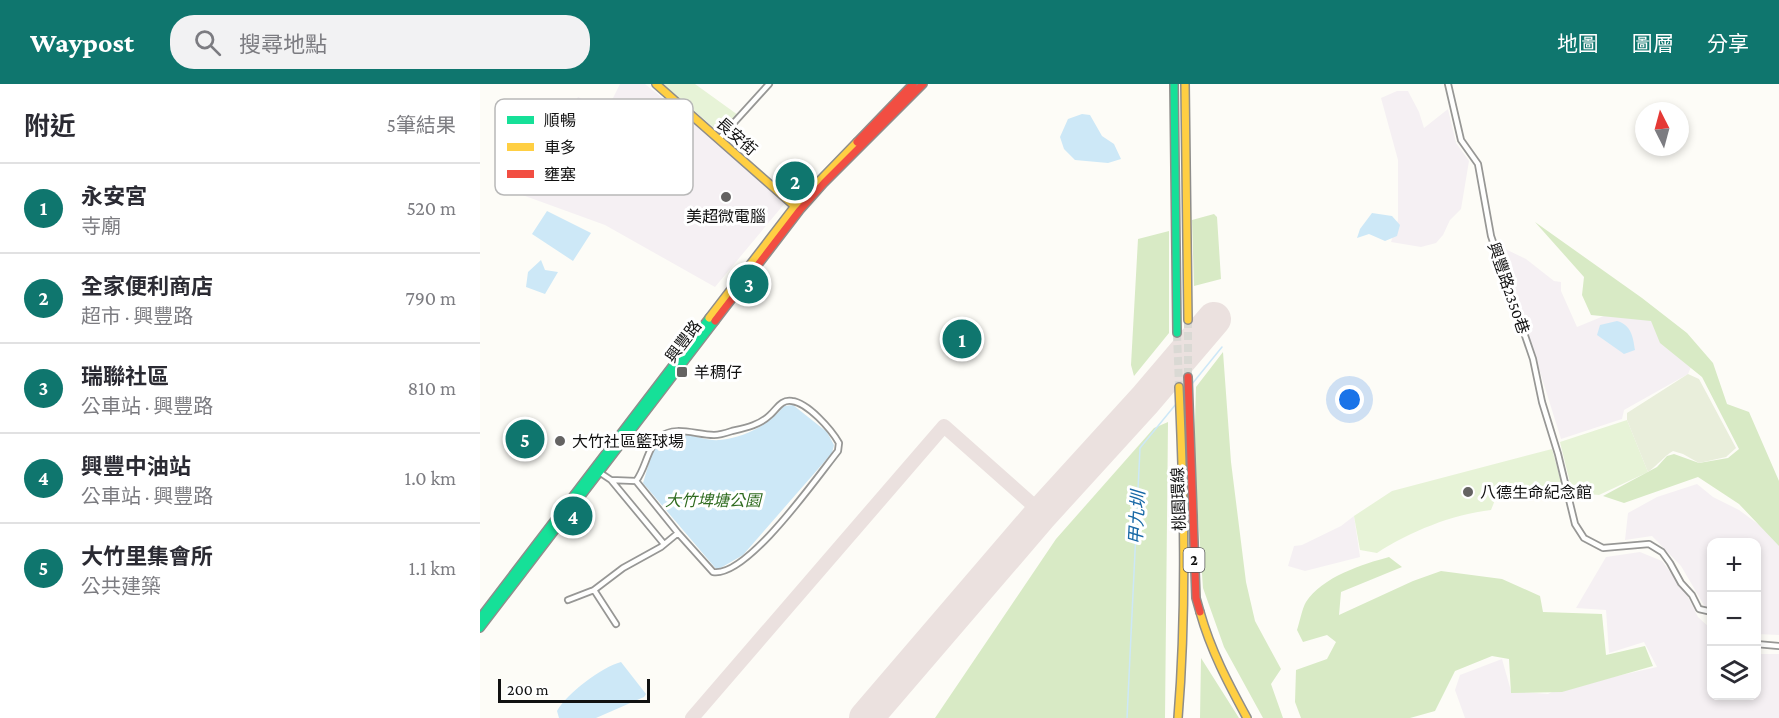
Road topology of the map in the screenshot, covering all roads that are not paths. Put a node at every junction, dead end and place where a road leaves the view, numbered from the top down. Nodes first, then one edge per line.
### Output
1 (656, 84) edge
2 (769, 84) edge
3 (913, 84) edge
4 (923, 84) edge
5 (1174, 84) edge
6 (1185, 84) edge
7 (1448, 84) edge
8 (674, 99) edge
9 (693, 115) edge
10 (720, 138) junction
11 (797, 208) junction
12 (1188, 320) tunnel mouth
13 (1177, 333) tunnel mouth
14 (1188, 377) tunnel mouth
15 (1179, 387) tunnel mouth
16 (599, 472) junction
17 (611, 480) junction
18 (636, 481) junction
19 (678, 533) junction
20 (664, 544) junction
21 (594, 590) junction
22 (568, 600) dead end
23 (1707, 611) edge
24 (480, 618) edge
25 (616, 624) dead end
26 (480, 628) edge
27 (1761, 644) edge
28 (1779, 646) edge
29 (1181, 695) junction
30 (1178, 718) edge
31 (1183, 718) edge
32 (1247, 718) edge

1 - 8 main road, 長安街
2 - 10 street
3 - 11 main road, 興豐路
4 - 11 main road, 興豐路
5 - 13 main road
6 - 12 main road
7 - 23 street, 興豐路2350巷
9 - 10 main road, 長安街
10 - 11 main road, 長安街
11 - 16 main road, 興豐路
11 - 24 main road, 興豐路
14 - 32 main road, 桃園環線 / 2
15 - 29 main road, 桃園環線 / 2
16 - 17 street
16 - 26 main road, 興豐路
17 - 18 street
17 - 20 street
18 - 19 street
18 - 19 street
19 - 20 street
20 - 21 street
21 - 22 street
21 - 25 street
27 - 28 street
29 - 30 main road
29 - 31 main road

